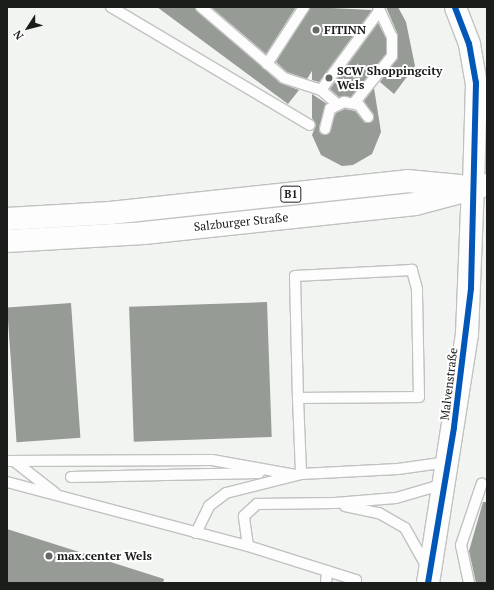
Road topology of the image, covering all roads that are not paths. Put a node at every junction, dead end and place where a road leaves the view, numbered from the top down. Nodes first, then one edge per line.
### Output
1 (111, 7) edge
2 (201, 7) edge
3 (304, 7) edge
4 (455, 7) edge
5 (379, 9) edge
6 (267, 64) junction
7 (482, 83) edge
8 (321, 90) junction
9 (354, 103) junction
10 (337, 104) junction
11 (368, 117) dead end
12 (310, 125) dead end
13 (325, 129) dead end
14 (480, 186) edge
15 (7, 219) edge
16 (7, 241) edge
17 (298, 398) junction
18 (10, 460) edge
19 (448, 462) junction
20 (277, 472) junction
21 (299, 475) junction
22 (71, 477) dead end
23 (7, 482) edge
24 (445, 483) junction
25 (482, 483) dead end
26 (60, 496) junction
27 (335, 504) junction
28 (196, 533) junction
29 (248, 546) junction
30 (327, 571) junction
31 (429, 578) edge
32 (356, 581) edge
33 (326, 583) edge
34 (469, 583) edge

1 - 12 lane
2 - 6 lane
3 - 6 lane
4 - 7 street
5 - 8 lane
5 - 9 lane
6 - 8 lane
7 - 14 street
8 - 10 lane
9 - 10 lane
9 - 11 lane
10 - 13 lane
14 - 15 main road, Salzburger Straße / B1
14 - 16 main road, Salzburger Straße / B1
14 - 19 main road, Malvenstraße
17 - 17 lane
17 - 21 lane
18 - 20 lane
18 - 26 lane
19 - 21 lane
19 - 24 main road, Malvenstraße
20 - 21 lane
20 - 22 lane
21 - 28 lane
23 - 26 lane
24 - 27 lane
24 - 31 main road, Malvenstraße
25 - 34 lane
26 - 28 lane
27 - 29 lane
27 - 31 lane
28 - 29 lane
29 - 30 lane
30 - 32 lane
30 - 33 lane

